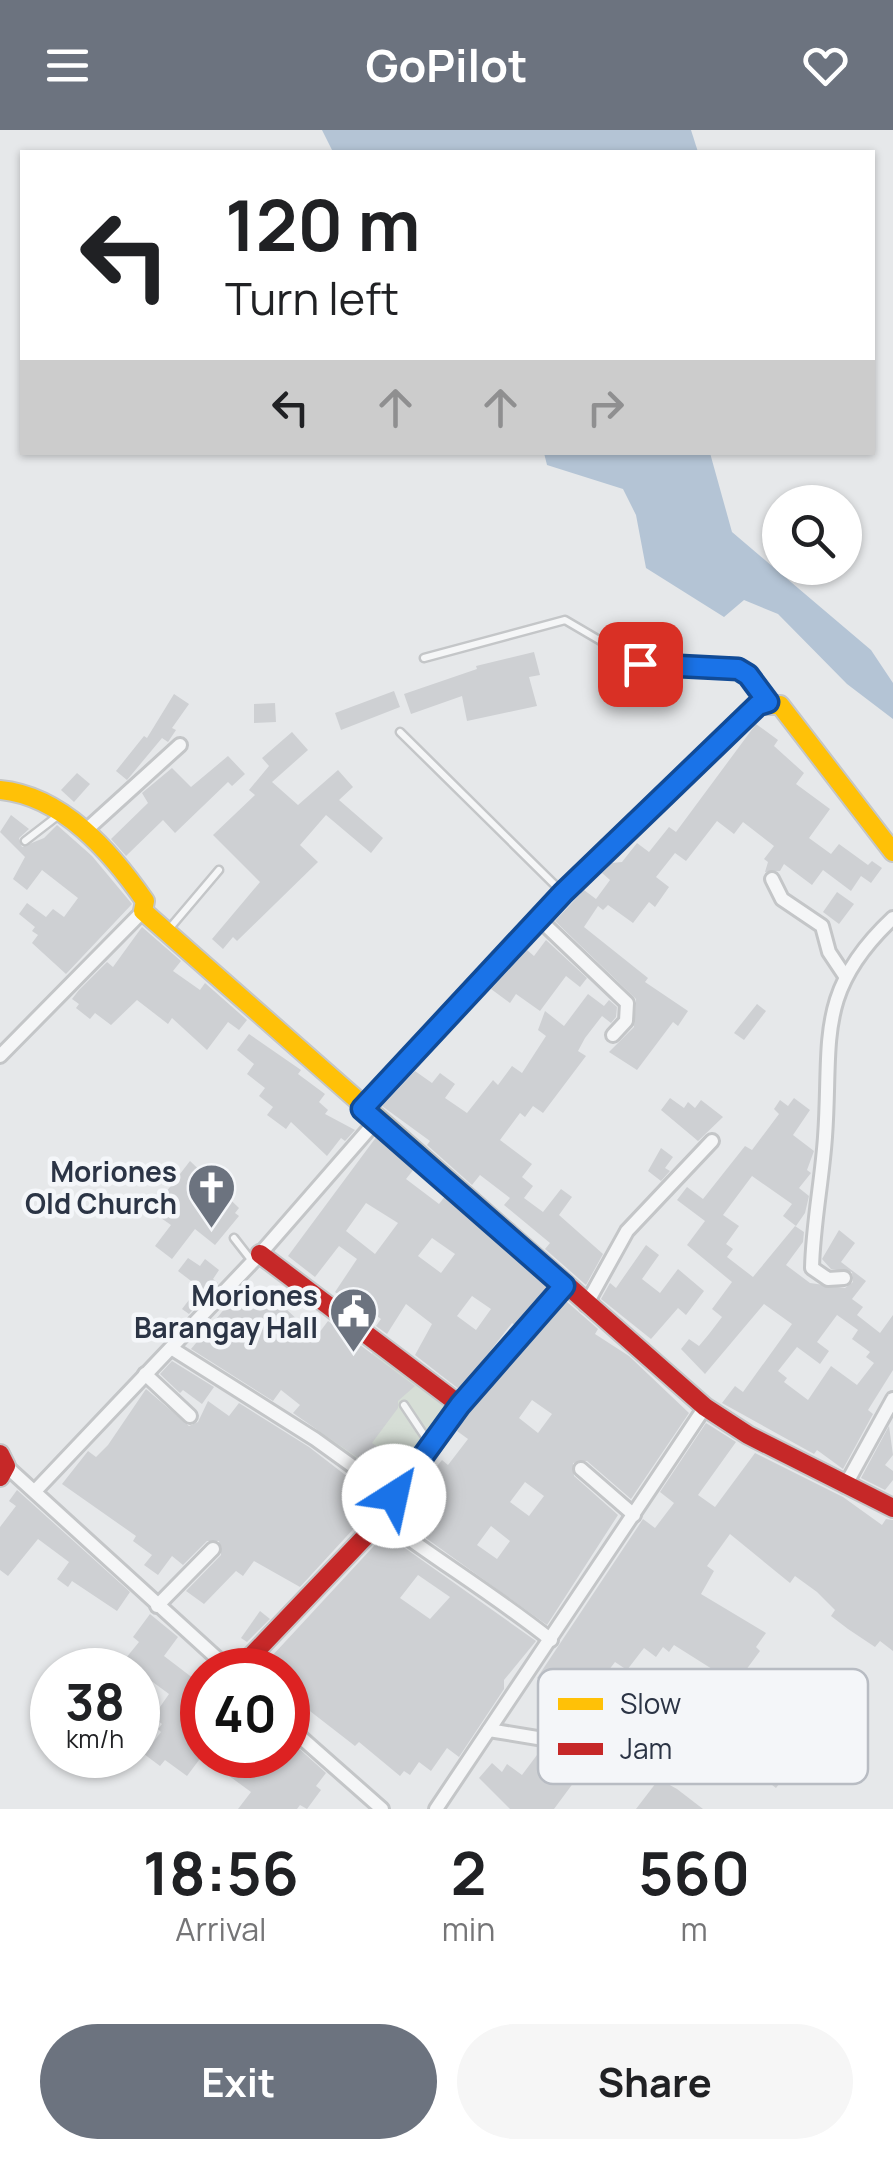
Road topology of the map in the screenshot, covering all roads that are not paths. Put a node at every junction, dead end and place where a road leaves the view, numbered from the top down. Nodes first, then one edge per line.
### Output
1 (424, 658) dead end
2 (768, 702) junction
3 (400, 732) dead end
4 (180, 745) dead end
5 (0, 790) edge
6 (62, 814) junction
7 (84, 832) junction
8 (25, 841) dead end
9 (893, 852) edge
10 (219, 870) dead end
11 (772, 879) dead end
12 (563, 893) junction
13 (143, 911) junction
14 (893, 918) edge
15 (539, 919) junction
16 (168, 930) junction
17 (845, 976) junction
18 (613, 1035) dead end
19 (0, 1056) edge
20 (369, 1115) junction
21 (712, 1141) dead end
22 (234, 1238) dead end
23 (256, 1258) junction
24 (844, 1278) dead end
25 (564, 1286) junction
26 (586, 1305) junction
27 (172, 1348) junction
28 (146, 1374) junction
29 (893, 1399) edge
30 (460, 1405) junction
31 (404, 1406) dead end
32 (705, 1407) junction
33 (190, 1416) dead end
34 (431, 1444) junction
35 (2, 1466) edge
36 (582, 1470) dead end
37 (846, 1486) junction
38 (36, 1490) junction
39 (394, 1496) junction
40 (893, 1508) edge
41 (634, 1515) junction
42 (382, 1519) junction
43 (214, 1549) dead end
44 (157, 1606) junction
45 (551, 1640) junction
46 (205, 1648) edge
47 (259, 1648) edge
48 (490, 1730) junction
49 (538, 1738) edge
50 (310, 1749) edge
51 (382, 1809) edge
52 (436, 1809) edge

1 - 2 lane
2 - 9 street
2 - 12 street
3 - 12 lane
4 - 7 street
5 - 6 street
6 - 7 street
6 - 8 lane
7 - 13 street
10 - 16 lane
11 - 17 street
12 - 15 street
13 - 16 street
13 - 19 street
14 - 17 street
15 - 18 street
15 - 20 street
16 - 20 street
17 - 24 street
20 - 23 street
20 - 25 street
21 - 26 street
22 - 23 lane
23 - 27 street
23 - 30 street
25 - 26 street
25 - 30 street
26 - 32 street
27 - 28 street
27 - 39 street
28 - 33 street
28 - 38 street
29 - 37 street
30 - 34 street
31 - 34 lane
32 - 37 street
32 - 41 street
34 - 39 street
35 - 38 street
36 - 41 street
37 - 40 street
38 - 44 street
39 - 42 street
41 - 45 street
42 - 45 street
42 - 47 street
43 - 44 street
44 - 46 street
45 - 48 street
48 - 49 street
48 - 52 street
50 - 51 street

